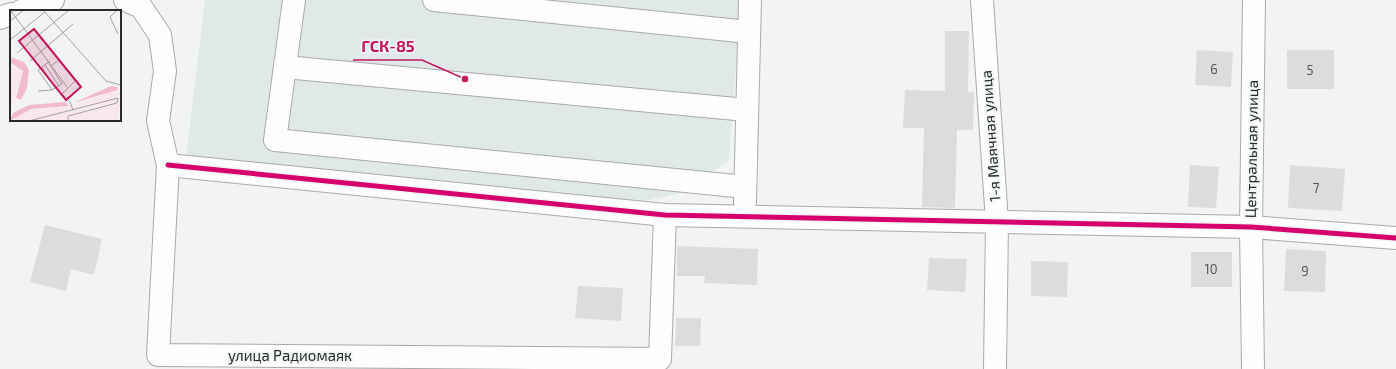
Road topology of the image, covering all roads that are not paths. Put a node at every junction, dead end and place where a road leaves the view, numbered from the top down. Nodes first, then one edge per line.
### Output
1 (54, 0) edge
2 (125, 0) edge
3 (294, 0) edge
4 (434, 0) edge
5 (750, 0) edge
6 (982, 0) edge
7 (1254, 0) edge
8 (24, 10) edge
9 (10, 14) edge
10 (0, 18) edge
11 (749, 32) junction
12 (285, 67) junction
13 (747, 110) junction
14 (168, 165) junction
15 (745, 187) junction
16 (665, 215) junction
17 (744, 217) junction
18 (997, 222) junction
19 (1251, 227) junction
20 (1396, 238) edge
21 (995, 369) edge
22 (1253, 369) edge

1 - 8 street
2 - 14 street
3 - 12 street
4 - 11 street
5 - 11 street
6 - 18 street, 1-я Маячная улица
7 - 19 street, Центральная улица
9 - 10 street
11 - 13 street
12 - 13 street
12 - 15 street
13 - 15 street
14 - 16 street
14 - 16 street, улица Радиомаяк
15 - 17 street
16 - 17 street
17 - 18 street
18 - 19 street
18 - 21 street, 1-я Маячная улица
19 - 20 street
19 - 22 street, Центральная улица

